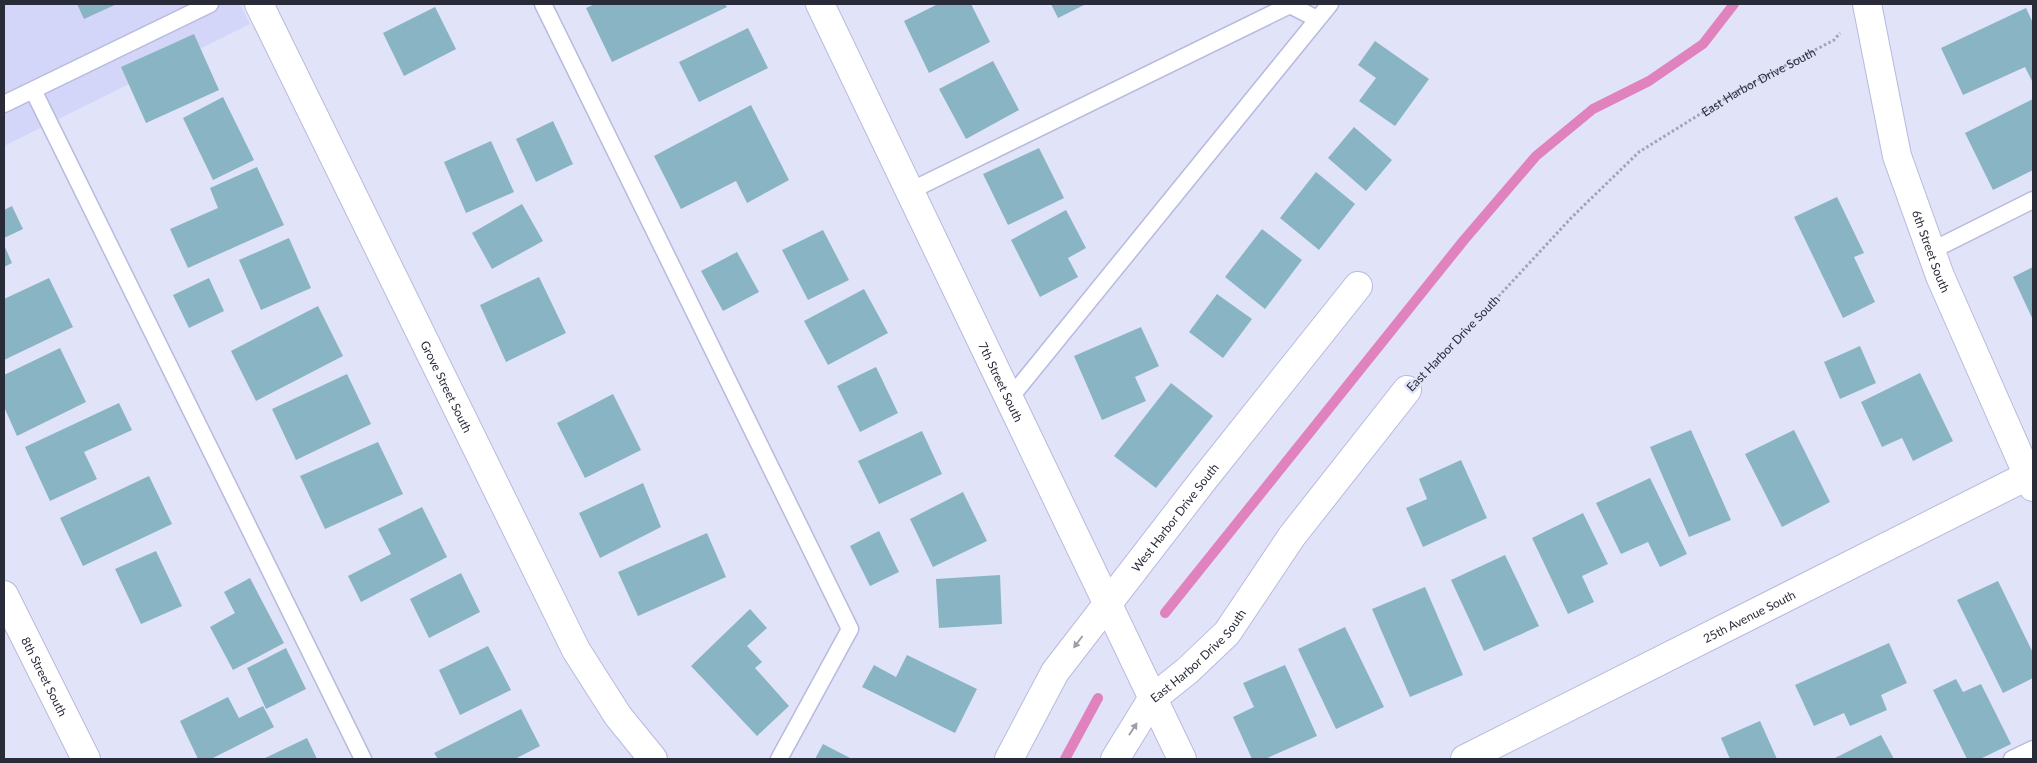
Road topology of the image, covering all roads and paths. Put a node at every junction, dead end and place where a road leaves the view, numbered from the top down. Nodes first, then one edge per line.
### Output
1 (210, 4) edge
2 (259, 4) edge
3 (543, 4) edge
4 (820, 4) edge
5 (1330, 4) edge
6 (1867, 4) edge
7 (1318, 19) junction
8 (1841, 33) dead end
9 (33, 90) junction
10 (4, 104) edge
11 (910, 191) junction
12 (2033, 200) edge
13 (1931, 251) junction
14 (1358, 286) dead end
15 (1407, 390) joint
16 (1010, 398) junction
17 (2031, 479) edge
18 (4, 595) edge
19 (1108, 604) junction
20 (1152, 700) junction
21 (2033, 749) edge
22 (86, 759) edge
23 (363, 759) edge
24 (653, 759) edge
25 (778, 759) edge
26 (1008, 759) edge
27 (1115, 759) edge
28 (1182, 759) edge
29 (1465, 759) edge
30 (2012, 759) edge

1 - 9 lane
2 - 24 street, Grove Street South
3 - 25 lane
4 - 11 street, 7th Street South
5 - 7 lane
6 - 13 street, 6th Street South
7 - 11 lane
7 - 16 lane
8 - 15 path, East Harbor Drive South
9 - 10 lane
9 - 23 lane
11 - 16 street, 7th Street South
12 - 13 lane
13 - 17 street, 6th Street South
14 - 19 street, West Harbor Drive South
15 - 20 street, East Harbor Drive South
16 - 19 street, 7th Street South
17 - 29 street, 25th Avenue South
18 - 22 street, 8th Street South
19 - 20 street, 7th Street South
19 -> 26 street, West Harbor Drive South
27 -> 20 street, East Harbor Drive South
20 - 28 street, 7th Street South
21 - 30 lane

